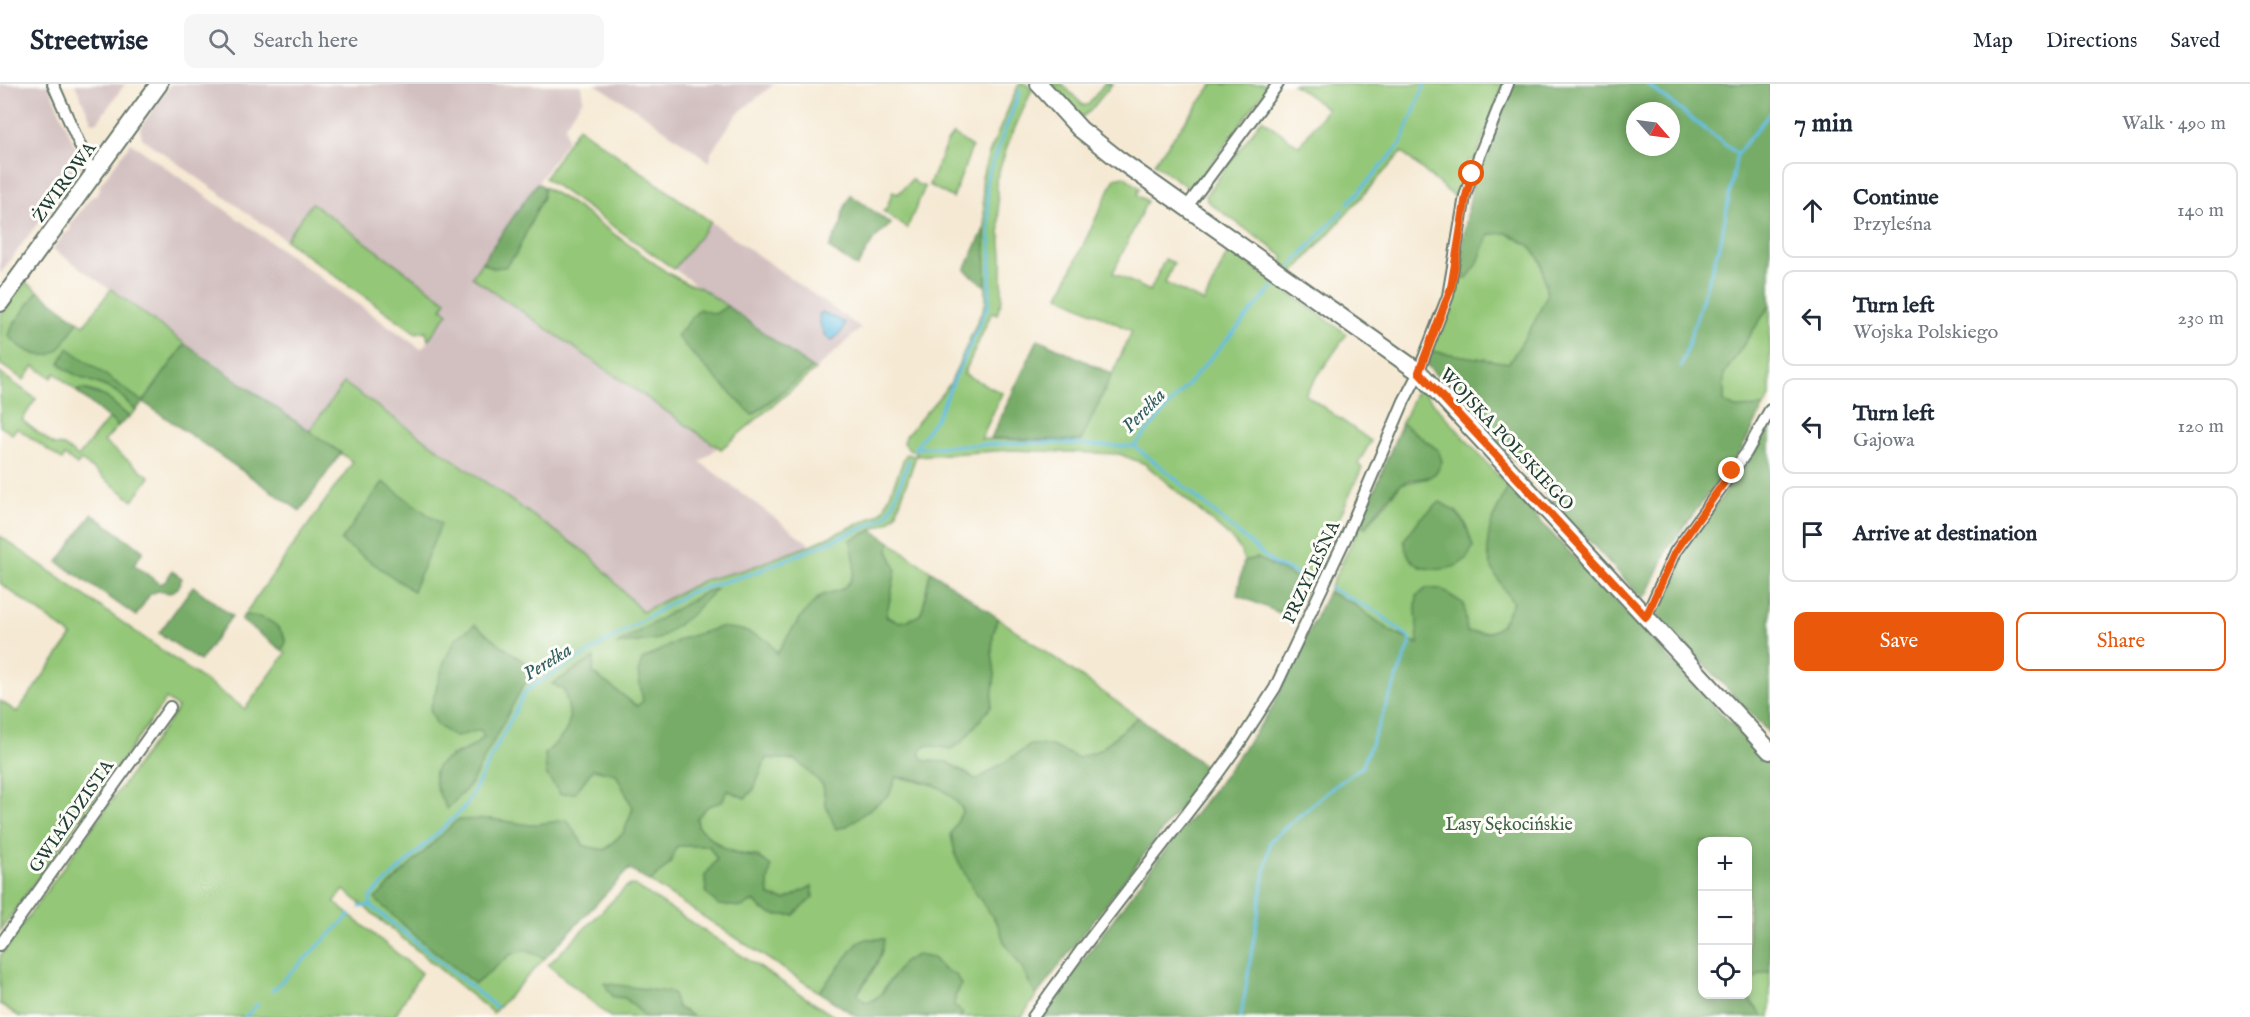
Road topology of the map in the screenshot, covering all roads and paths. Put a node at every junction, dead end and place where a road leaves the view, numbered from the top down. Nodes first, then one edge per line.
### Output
1 (53, 84) edge
2 (159, 84) edge
3 (1039, 84) edge
4 (1278, 84) edge
5 (1508, 84) edge
6 (93, 175) junction
7 (1186, 208) junction
8 (0, 303) edge
9 (1419, 372) junction
10 (1770, 410) edge
11 (1646, 617) junction
12 (170, 707) dead end
13 (1770, 751) edge
14 (0, 945) edge
15 (1033, 1017) edge

1 - 6 street
2 - 6 street, ŻWIROWA
3 - 7 street, WOJSKA POLSKIEGO
4 - 7 street
5 - 9 street, PRZYLEŚNA
6 - 8 street, ŻWIROWA
7 - 9 street, WOJSKA POLSKIEGO
9 - 11 street, WOJSKA POLSKIEGO
9 - 15 street, PRZYLEŚNA
10 - 11 street
11 - 13 street, WOJSKA POLSKIEGO
12 - 14 street, GWIAŹDZISTA

